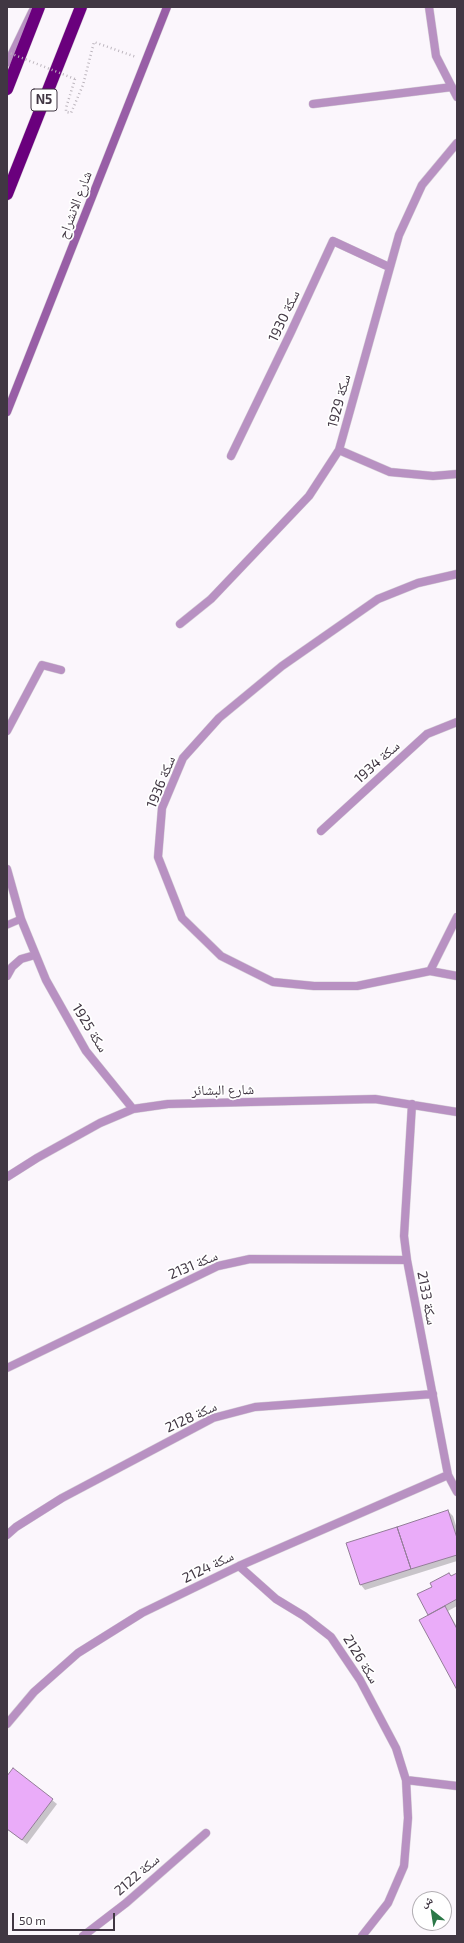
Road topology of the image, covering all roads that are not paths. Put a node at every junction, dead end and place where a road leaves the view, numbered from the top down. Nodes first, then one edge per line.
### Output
1 (34, 7) edge
2 (39, 7) edge
3 (81, 7) edge
4 (167, 7) edge
5 (429, 7) edge
6 (7, 64) edge
7 (452, 87) junction
8 (7, 89) edge
9 (457, 97) edge
10 (313, 104) dead end
11 (457, 143) edge
12 (7, 194) edge
13 (389, 267) junction
14 (7, 412) edge
15 (339, 450) junction
16 (231, 456) dead end
17 (457, 474) edge
18 (457, 574) edge
19 (180, 624) dead end
20 (61, 670) dead end
21 (457, 722) edge
22 (7, 731) edge
23 (321, 831) dead end
24 (7, 869) edge
25 (457, 917) edge
26 (21, 919) junction
27 (7, 924) edge
28 (35, 955) junction
29 (430, 971) junction
30 (7, 976) edge
31 (457, 976) edge
32 (412, 1104) junction
33 (132, 1109) junction
34 (457, 1112) edge
35 (7, 1177) edge
36 (407, 1260) junction
37 (7, 1368) edge
38 (433, 1394) junction
39 (448, 1475) junction
40 (457, 1492) edge
41 (7, 1535) edge
42 (239, 1566) junction
43 (7, 1724) edge
44 (406, 1780) junction
45 (457, 1786) edge
46 (206, 1833) dead end
47 (83, 1936) edge
48 (362, 1936) edge

1 - 6 lane
2 - 8 highway
3 - 12 highway, N5
4 - 14 street, شارع الانشراح
5 - 7 street
7 - 9 street
7 - 10 street
11 - 13 street, سكة 1929
13 - 15 street, سكة 1929
13 - 16 street, سكة 1930
15 - 17 street
15 - 19 street, سكة 1929
18 - 29 street, سكة 1936
20 - 22 street
21 - 23 street, سكة 1934
24 - 26 street, سكة 1925
25 - 29 street
26 - 27 lane
26 - 28 street, سكة 1925
28 - 30 street
28 - 33 street, سكة 1925
29 - 31 street, سكة 1936
32 - 33 street, شارع البشائر
32 - 34 street, شارع البشائر
32 - 36 street, سكة 2133
33 - 35 street, شارع البشائر
36 - 37 street, سكة 2131
36 - 38 street, سكة 2133
38 - 39 street, سكة 2133
38 - 41 street, سكة 2128
39 - 40 street, سكة 2133
39 - 42 street, سكة 2124
42 - 43 street, سكة 2124
42 - 44 street, سكة 2126
44 - 45 street
44 - 48 street, سكة 2126
46 - 47 street, سكة 2122

